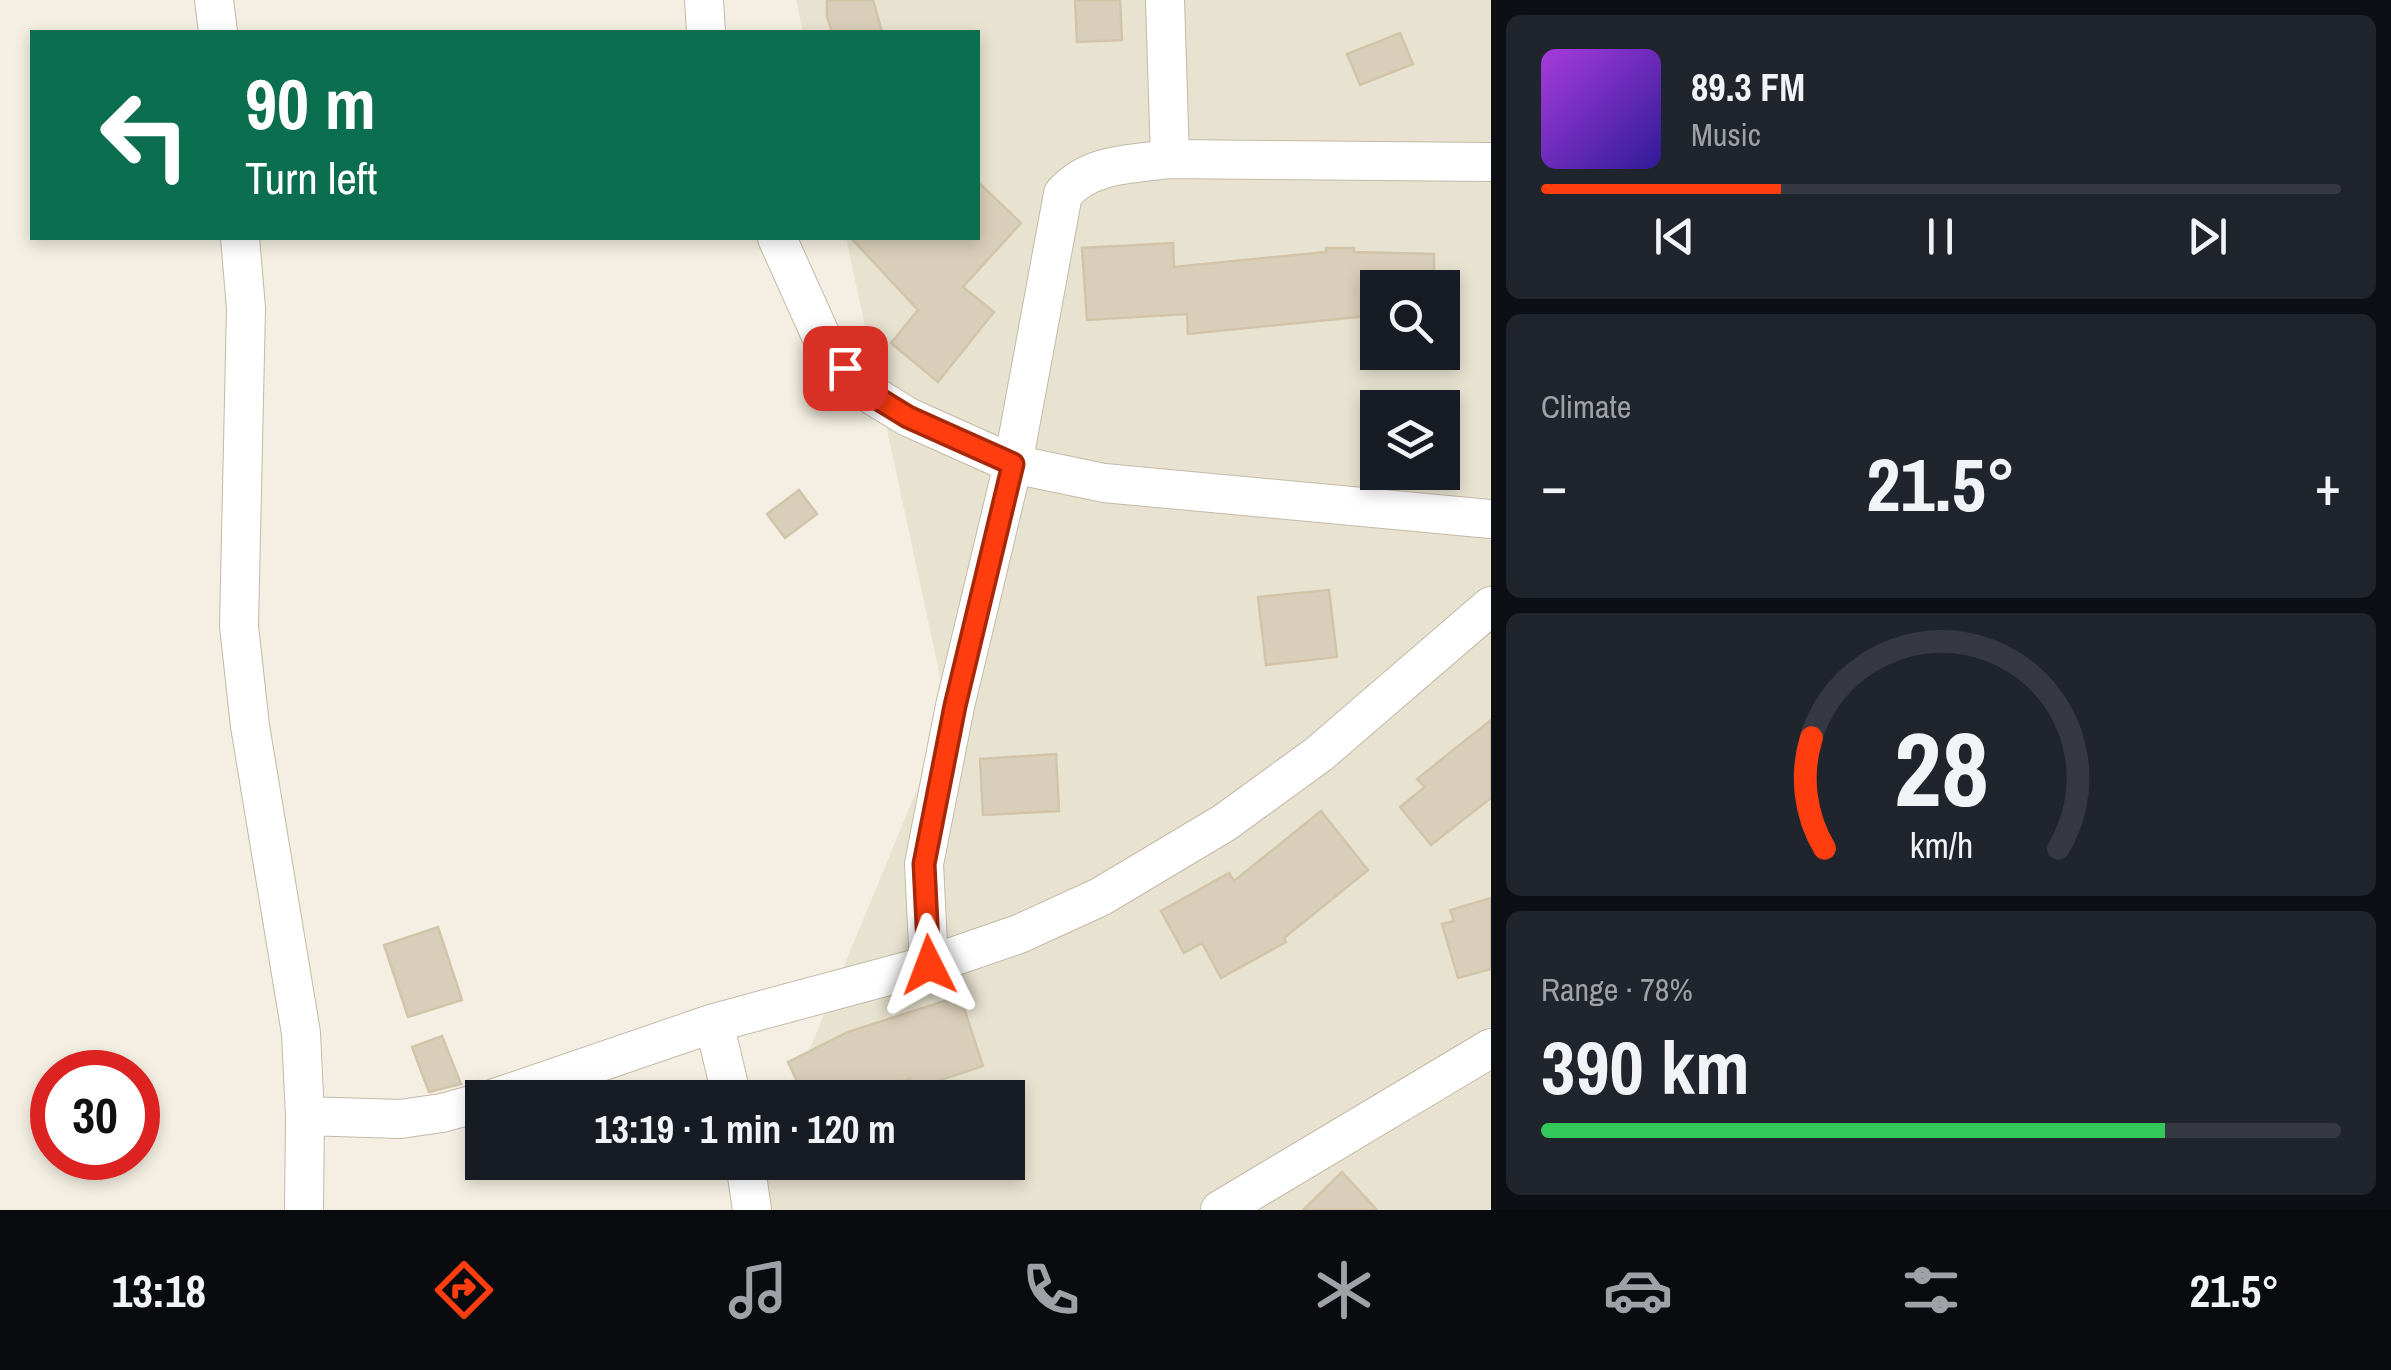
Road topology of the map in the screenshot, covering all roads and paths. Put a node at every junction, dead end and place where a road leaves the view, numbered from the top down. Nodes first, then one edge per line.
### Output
1 (214, 0) edge
2 (704, 0) edge
3 (1164, 0) edge
4 (218, 30) edge
5 (706, 30) edge
6 (1170, 159) junction
7 (1491, 162) edge
8 (240, 240) edge
9 (778, 240) edge
10 (1013, 464) junction
11 (1491, 519) edge
12 (1491, 606) edge
13 (929, 965) junction
14 (714, 1023) junction
15 (1491, 1048) edge
16 (548, 1080) edge
17 (728, 1080) edge
18 (465, 1107) edge
19 (305, 1116) junction
20 (748, 1180) edge
21 (304, 1210) edge
22 (752, 1210) edge
23 (1220, 1210) edge

1 - 4 street
2 - 5 street
3 - 6 street
6 - 7 street
6 - 10 street
8 - 19 street
9 - 10 street
10 - 11 street
10 - 13 street
12 - 13 street
13 - 14 street
14 - 16 street
14 - 17 street
15 - 23 street
18 - 19 street
19 - 21 street
20 - 22 street

